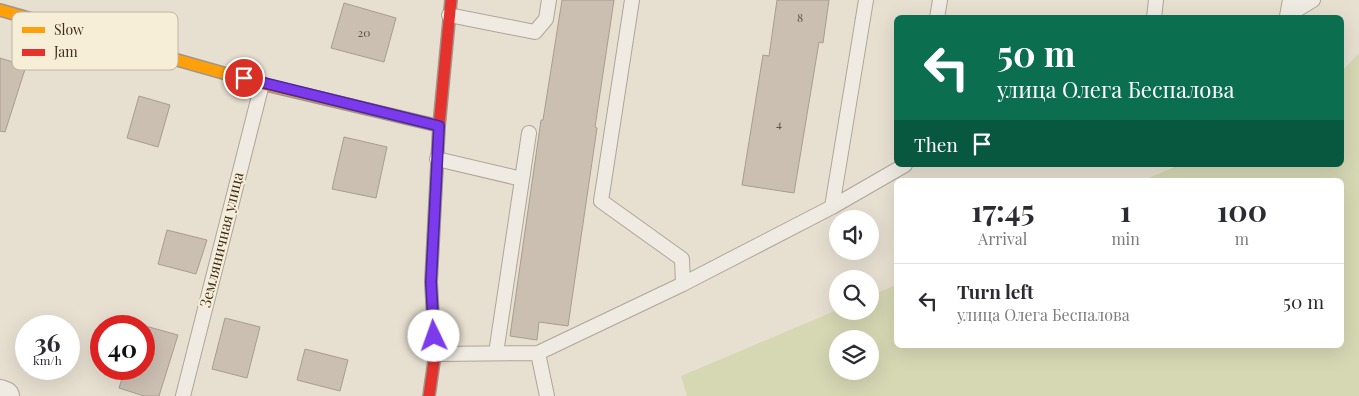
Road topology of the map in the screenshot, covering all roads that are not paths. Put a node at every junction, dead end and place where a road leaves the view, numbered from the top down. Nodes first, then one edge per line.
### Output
1 (451, 0) edge
2 (548, 0) edge
3 (632, 0) edge
4 (866, 0) edge
5 (940, 0) edge
6 (1156, 0) edge
7 (1290, 0) edge
8 (1297, 0) edge
9 (1313, 0) edge
10 (938, 15) edge
11 (1154, 15) edge
12 (1286, 15) edge
13 (1286, 15) edge
14 (1288, 15) edge
15 (449, 16) junction
16 (178, 60) edge
17 (262, 84) junction
18 (439, 126) junction
19 (529, 134) dead end
20 (437, 159) junction
21 (902, 167) edge
22 (522, 179) junction
23 (832, 207) junction
24 (684, 284) junction
25 (496, 353) junction
26 (538, 353) junction
27 (435, 354) junction
28 (0, 394) edge
29 (4, 396) edge
30 (183, 396) edge
31 (429, 396) edge
32 (548, 396) edge

1 - 15 street
2 - 15 lane
3 - 24 lane
4 - 23 lane
5 - 10 lane
6 - 11 lane
7 - 12 lane
8 - 13 lane
9 - 14 lane
15 - 18 street
16 - 17 street
17 - 18 street
17 - 30 lane, Земляничная улица
18 - 20 street
19 - 22 lane
20 - 22 lane
20 - 27 street
21 - 23 lane
22 - 25 lane
23 - 24 lane
24 - 26 lane
25 - 26 lane
25 - 27 lane
26 - 32 lane
27 - 31 street
28 - 29 street

